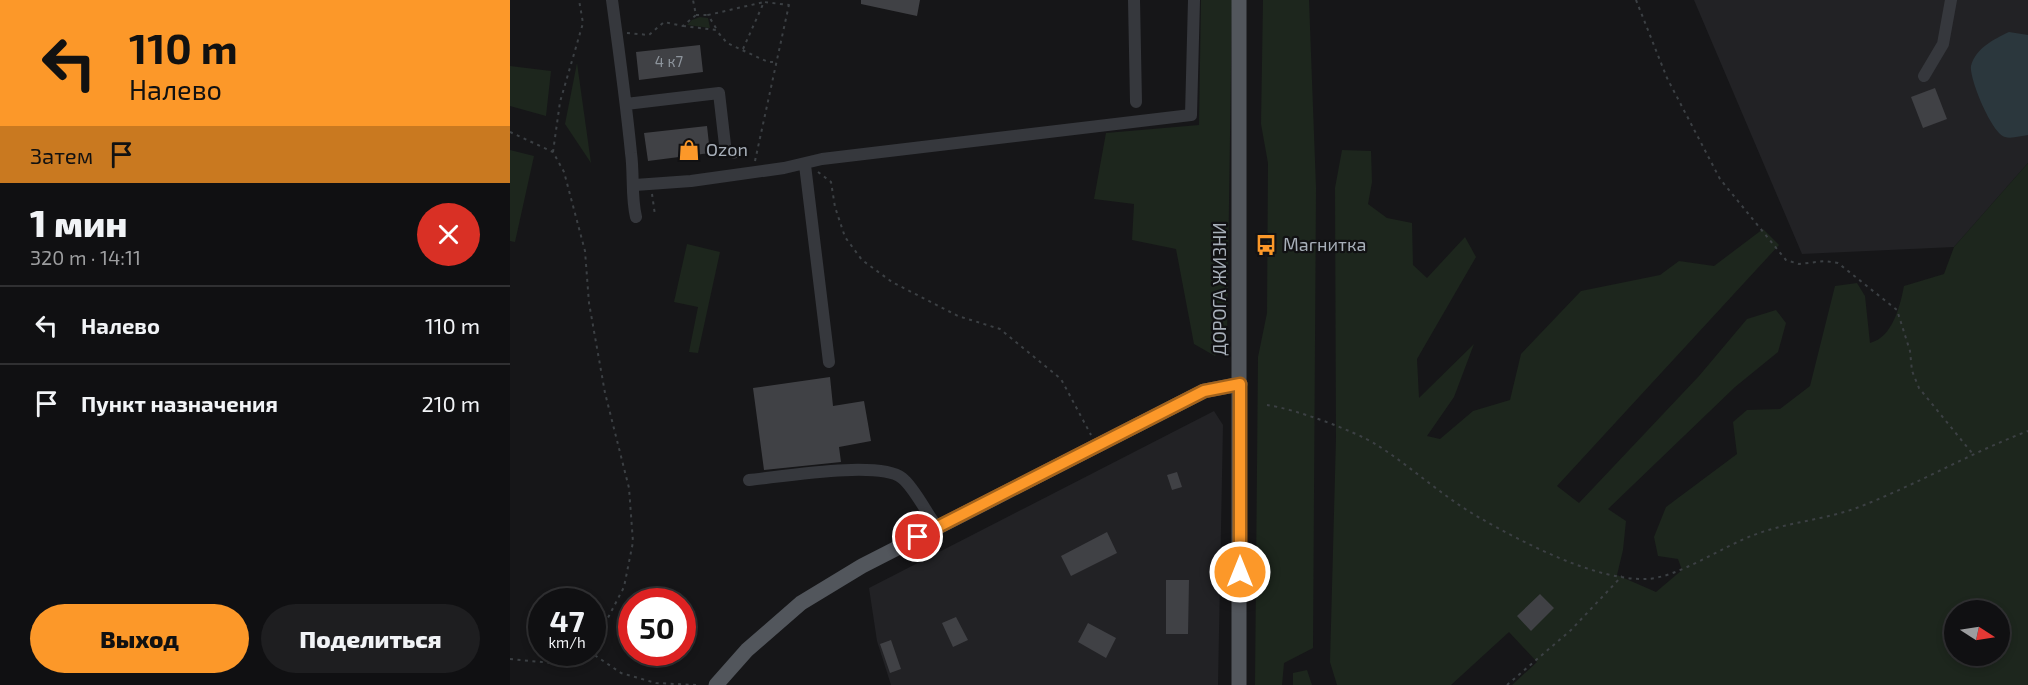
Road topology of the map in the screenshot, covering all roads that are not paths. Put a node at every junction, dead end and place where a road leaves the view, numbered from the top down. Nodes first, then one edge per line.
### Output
1 (612, 0) edge
2 (1134, 0) edge
3 (1194, 0) edge
4 (1239, 0) edge
5 (1951, 0) edge
6 (1924, 76) dead end
7 (1136, 102) dead end
8 (626, 104) junction
9 (725, 146) dead end
10 (805, 165) junction
11 (635, 185) junction
12 (636, 217) dead end
13 (829, 362) dead end
14 (1240, 384) junction
15 (749, 480) dead end
16 (937, 527) junction
17 (716, 685) edge
18 (1239, 685) edge

1 - 8 street
2 - 7 street
3 - 10 street
4 - 14 main road, ДОРОГА ЖИЗНИ
5 - 6 street
8 - 9 street
8 - 11 street
10 - 11 street
10 - 13 street
11 - 12 street
14 - 16 main road
14 - 18 main road, ДОРОГА ЖИЗНИ
15 - 16 street
16 - 17 main road

